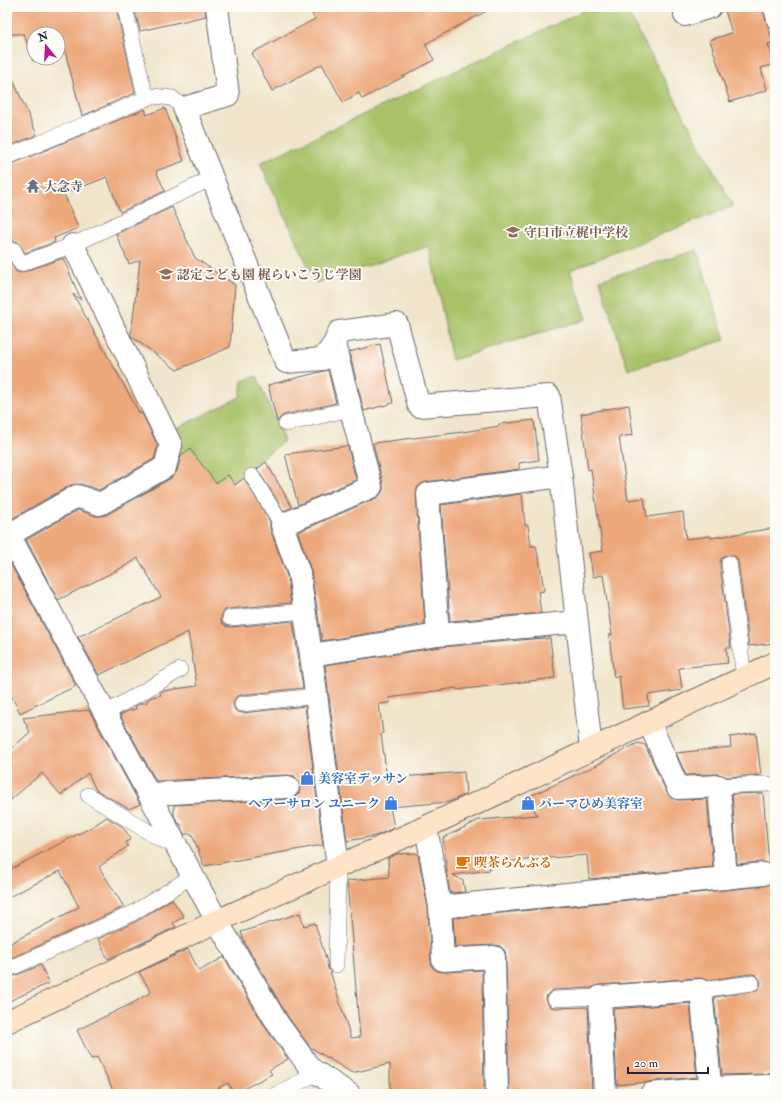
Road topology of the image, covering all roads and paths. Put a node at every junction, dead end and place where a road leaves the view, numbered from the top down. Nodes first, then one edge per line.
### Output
1 (217, 7) edge
2 (710, 7) edge
3 (771, 7) edge
4 (125, 8) dead end
5 (686, 15) dead end
6 (775, 21) edge
7 (146, 99) junction
8 (184, 108) junction
9 (7, 157) edge
10 (212, 178) junction
11 (73, 245) junction
12 (7, 254) edge
13 (334, 344) junction
14 (350, 409) junction
15 (286, 424) dead end
16 (252, 476) dead end
17 (561, 476) junction
18 (282, 526) junction
19 (8, 534) edge
20 (729, 563) dead end
21 (304, 611) junction
22 (230, 618) dead end
23 (576, 622) junction
24 (438, 635) junction
25 (311, 655) junction
26 (775, 663) edge
27 (180, 670) dead end
28 (744, 677) junction
29 (316, 696) junction
30 (242, 704) dead end
31 (106, 713) junction
32 (649, 722) junction
33 (591, 749) junction
34 (768, 784) dead end
35 (719, 786) junction
36 (288, 787) dead end
37 (150, 794) junction
38 (88, 795) dead end
39 (426, 828) junction
40 (178, 846) junction
41 (338, 867) junction
42 (763, 874) dead end
43 (194, 875) junction
44 (726, 878) junction
45 (440, 907) junction
46 (217, 921) junction
47 (336, 965) dead end
48 (7, 970) edge
49 (752, 983) dead end
50 (701, 990) junction
51 (600, 997) junction
52 (555, 999) dead end
53 (7, 1021) edge
54 (317, 1073) junction
55 (775, 1085) edge
56 (711, 1091) edge
57 (277, 1094) edge
58 (349, 1094) edge
59 (497, 1094) edge
60 (605, 1094) edge
61 (651, 1094) edge

1 - 8 street
2 - 5 street
3 - 6 lane
4 - 7 lane
7 - 8 lane
7 - 9 lane
8 - 10 street
10 - 11 lane
10 - 13 street
11 - 12 lane
11 - 19 street
13 - 14 street
13 - 17 street
14 - 15 lane
14 - 18 street
16 - 18 lane
17 - 23 street
17 - 24 street
18 - 21 street
19 - 31 street
20 - 28 lane
21 - 22 lane
21 - 25 street
23 - 24 street
23 - 33 street
24 - 25 street
25 - 29 street
26 - 28 street
27 - 31 lane
28 - 32 street
29 - 30 lane
29 - 41 street
31 - 37 street
32 - 33 street
32 - 35 street
33 - 39 street
34 - 35 lane
35 - 44 street
36 - 37 street
37 - 40 street
38 - 40 lane
39 - 41 street
39 - 45 street
40 - 43 street
41 - 46 street
41 - 47 lane
42 - 44 street
43 - 46 street
43 - 48 lane
44 - 45 street
45 - 59 street
46 - 53 street
46 - 54 street
49 - 50 lane
50 - 51 street
50 - 56 street
51 - 52 lane
51 - 60 street
54 - 57 lane
54 - 58 street
55 - 56 street
56 - 61 street

